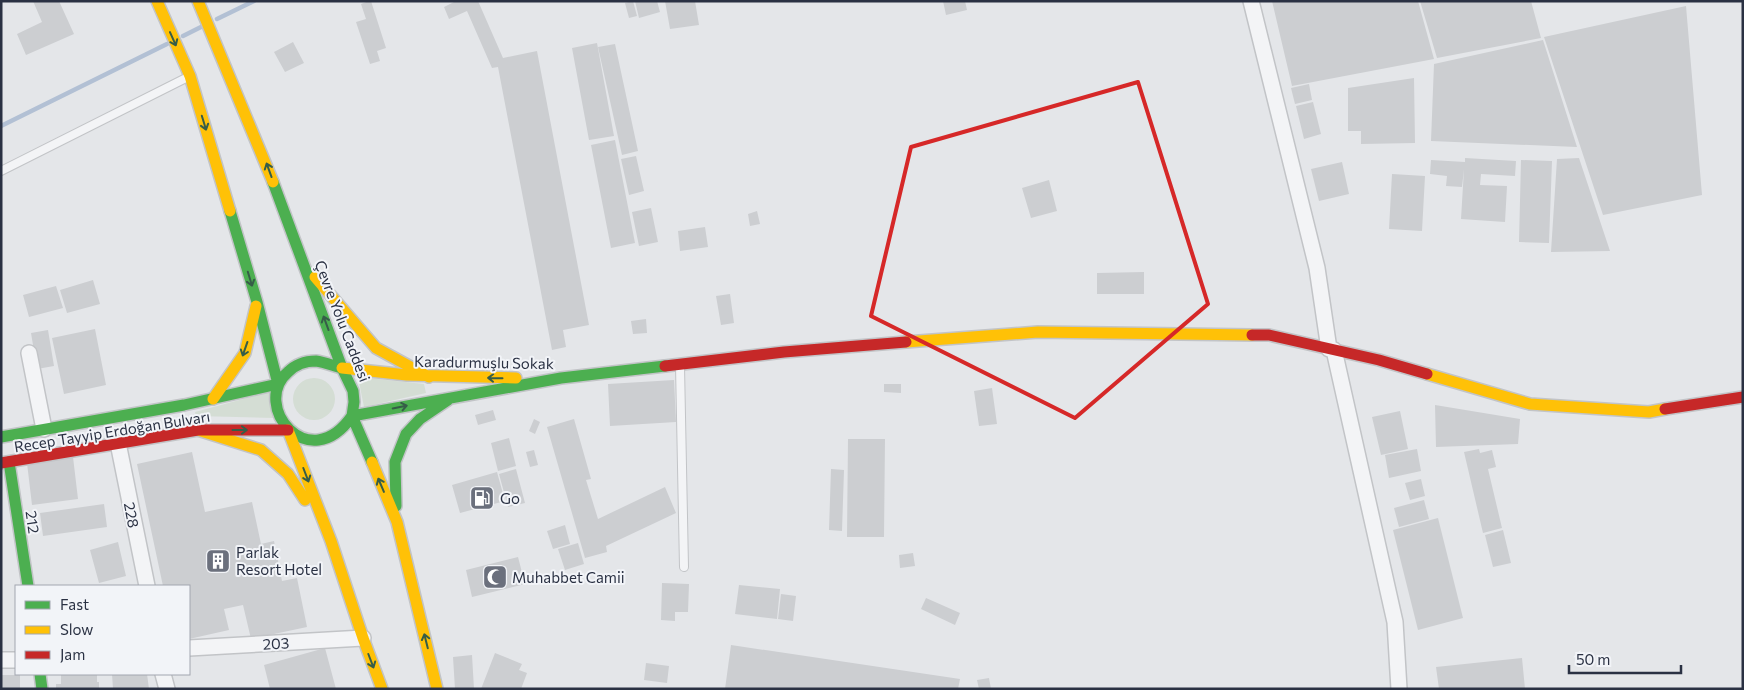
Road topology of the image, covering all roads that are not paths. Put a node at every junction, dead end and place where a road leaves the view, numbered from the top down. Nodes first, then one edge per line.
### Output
1 (157, 1) edge
2 (198, 1) edge
3 (1251, 1) edge
4 (190, 76) junction
5 (1, 171) edge
6 (305, 266) junction
7 (257, 302) junction
8 (1331, 349) junction
9 (29, 353) dead end
10 (680, 364) junction
11 (342, 368) junction
12 (429, 377) junction
13 (562, 378) junction
14 (278, 384) junction
15 (1743, 397) edge
16 (213, 400) junction
17 (448, 400) junction
18 (352, 416) junction
19 (44, 430) junction
20 (198, 430) junction
21 (288, 430) junction
22 (1, 437) edge
23 (118, 443) junction
24 (5, 463) edge
25 (397, 522) junction
26 (331, 541) junction
27 (684, 567) dead end
28 (28, 585) edge
29 (147, 585) edge
30 (363, 638) junction
31 (190, 648) edge
32 (1, 660) edge
33 (15, 660) edge
34 (40, 675) edge
35 (163, 675) edge
36 (42, 689) edge
37 (167, 689) edge
38 (382, 689) edge
39 (437, 689) edge
40 (1399, 689) edge

1 -> 4 main road
6 -> 2 main road, Çevre Yolu Caddesi
3 - 8 street
4 - 5 lane
4 -> 7 main road
11 -> 6 main road, Çevre Yolu Caddesi
6 - 12 main road
7 - 14 main road
7 -> 16 main road
8 - 10 main road
8 - 15 main road
8 - 40 street
9 - 19 street
10 - 13 main road
10 - 27 lane
11 - 12 main road, Karadurmuşlu Sokak
11 - 14 main road
11 - 18 main road, Çevre Yolu Caddesi
13 -> 12 main road, Karadurmuşlu Sokak
13 - 17 main road, Karadurmuşlu Sokak
14 - 16 main road, Recep Tayyip Erdoğan Bulvarı
14 - 21 main road
16 - 19 main road, Recep Tayyip Erdoğan Bulvarı
18 -> 17 main road, Karadurmuşlu Sokak
17 - 25 main road
18 - 21 main road
25 -> 18 main road, Çevre Yolu Caddesi
19 - 22 main road, Recep Tayyip Erdoğan Bulvarı
20 -> 21 main road, Recep Tayyip Erdoğan Bulvarı
20 - 23 main road, Recep Tayyip Erdoğan Bulvarı
20 - 26 main road
21 -> 26 main road
23 - 24 main road, Recep Tayyip Erdoğan Bulvarı
23 - 29 street, 228
24 - 28 main road, 212
39 -> 25 main road, Çevre Yolu Caddesi
26 - 30 main road
30 - 31 street, 203
30 -> 38 main road
32 - 33 street
34 - 36 main road
35 - 37 street

